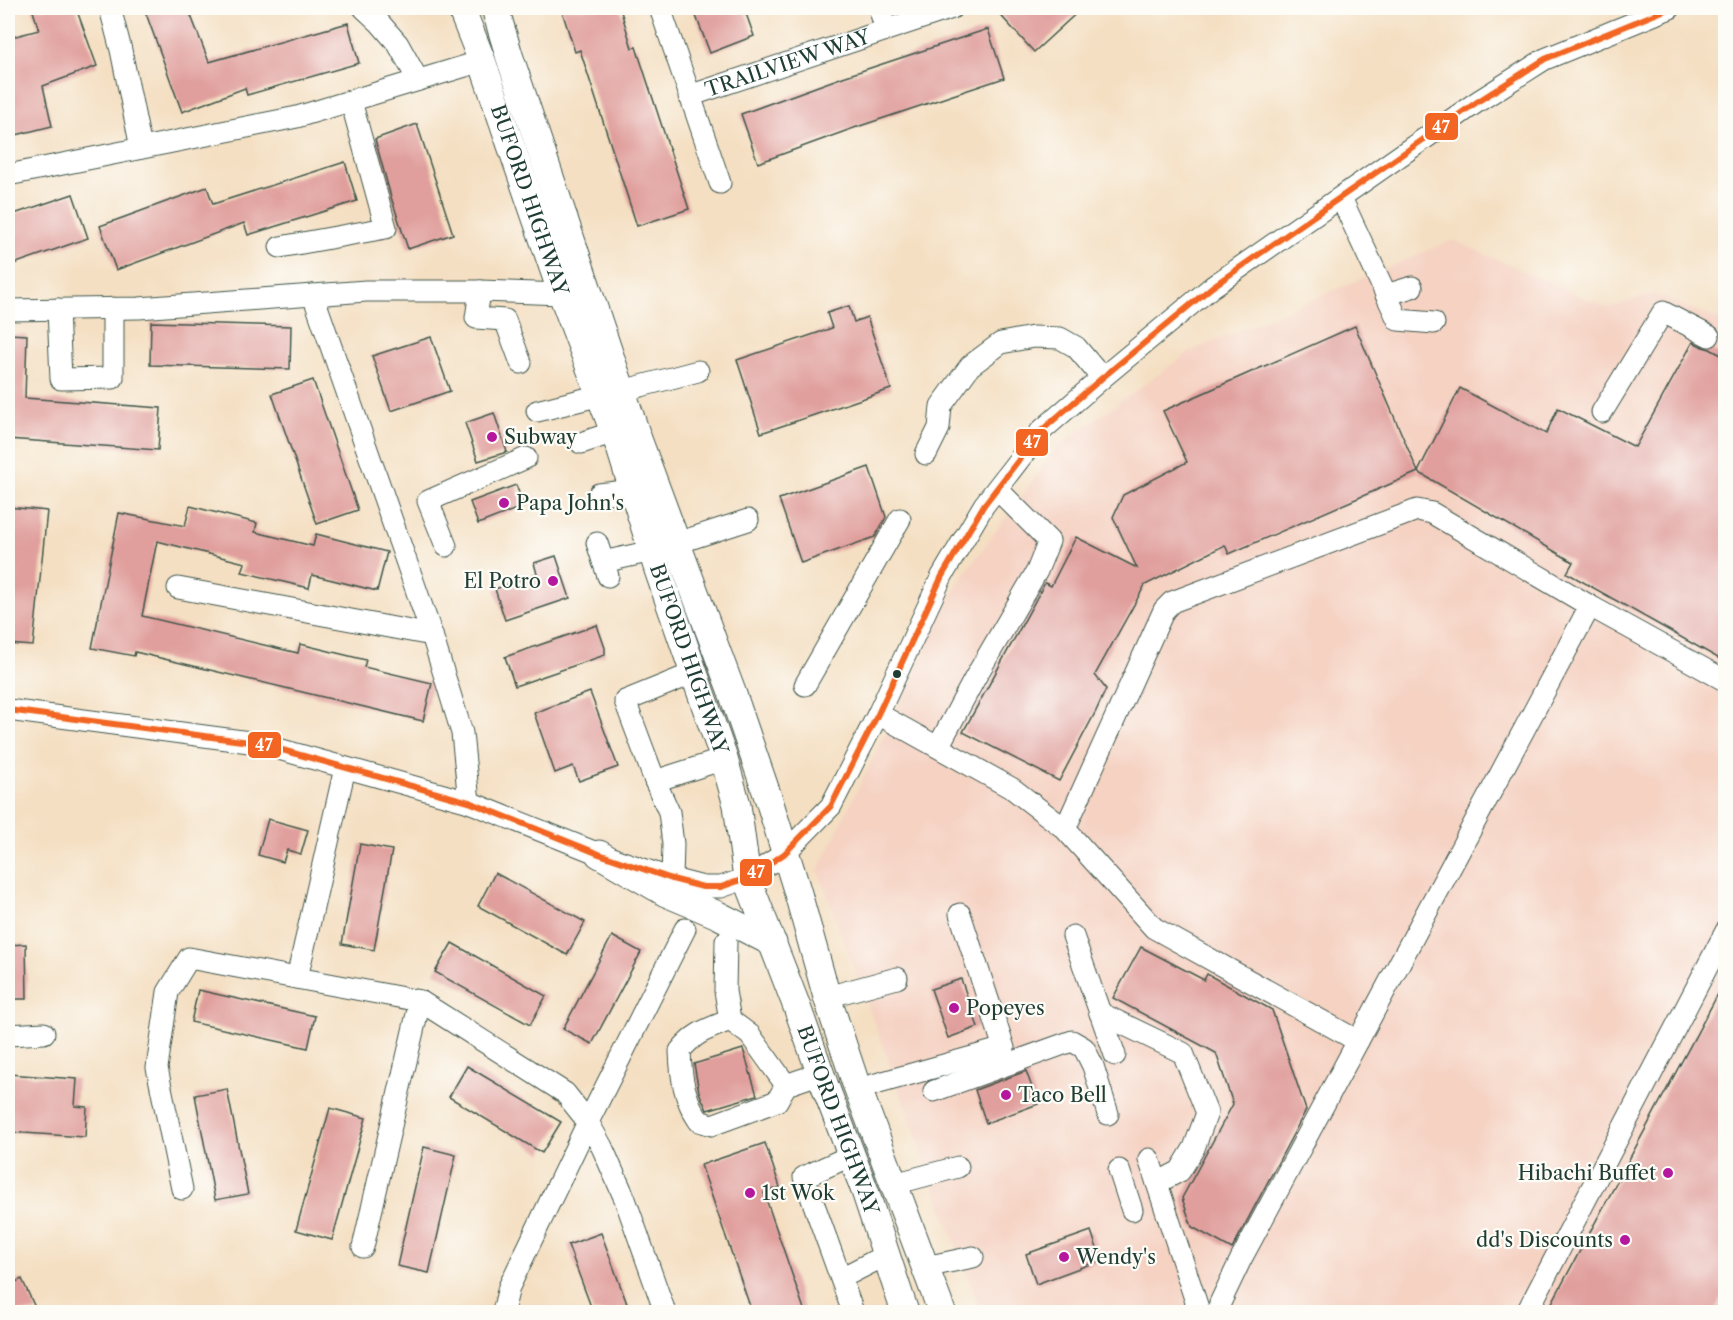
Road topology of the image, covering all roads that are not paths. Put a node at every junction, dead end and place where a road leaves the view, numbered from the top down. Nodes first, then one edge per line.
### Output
1 (110, 8) edge
2 (364, 8) edge
3 (461, 8) edge
4 (495, 8) edge
5 (660, 8) edge
6 (879, 8) edge
7 (952, 8) edge
8 (1670, 8) edge
9 (1632, 14) edge
10 (886, 29) junction
11 (482, 61) junction
12 (418, 80) junction
13 (689, 96) junction
14 (351, 101) junction
15 (141, 148) junction
16 (8, 175) edge
17 (720, 183) dead end
18 (1341, 198) junction
19 (280, 247) dead end
20 (1412, 287) dead end
21 (480, 291) junction
22 (562, 294) junction
23 (313, 295) junction
24 (1386, 295) junction
25 (113, 308) junction
26 (58, 309) junction
27 (8, 310) edge
28 (1434, 322) dead end
29 (1708, 336) dead end
30 (521, 363) dead end
31 (698, 371) dead end
32 (1102, 378) junction
33 (611, 393) junction
34 (537, 411) dead end
35 (1602, 412) dead end
36 (614, 432) junction
37 (581, 442) dead end
38 (926, 454) dead end
39 (526, 458) dead end
40 (997, 489) junction
41 (633, 490) junction
42 (600, 494) dead end
43 (900, 519) dead end
44 (748, 520) dead end
45 (677, 543) junction
46 (446, 546) dead end
47 (652, 551) junction
48 (602, 560) dead end
49 (178, 588) dead end
50 (1590, 606) junction
51 (432, 635) junction
52 (694, 673) junction
53 (1725, 681) edge
54 (805, 686) dead end
55 (8, 710) edge
56 (878, 714) junction
57 (938, 747) junction
58 (724, 759) junction
59 (345, 768) junction
60 (655, 781) junction
61 (469, 802) junction
62 (1065, 829) junction
63 (599, 854) junction
64 (784, 854) junction
65 (747, 878) junction
66 (672, 879) junction
67 (960, 914) dead end
68 (686, 929) dead end
69 (1725, 931) edge
70 (1073, 936) dead end
71 (726, 941) dead end
72 (773, 943) junction
73 (297, 978) junction
74 (897, 978) dead end
75 (827, 997) junction
76 (420, 1001) junction
77 (1100, 1013) junction
78 (730, 1020) junction
79 (44, 1033) dead end
80 (8, 1035) edge
81 (1358, 1041) junction
82 (1115, 1055) dead end
83 (820, 1073) junction
84 (786, 1085) junction
85 (858, 1089) junction
86 (934, 1091) dead end
87 (1108, 1114) dead end
88 (588, 1122) junction
89 (852, 1155) junction
90 (1149, 1159) dead end
91 (958, 1167) dead end
92 (1119, 1170) dead end
93 (1157, 1182) junction
94 (894, 1184) junction
95 (182, 1189) dead end
96 (1132, 1210) dead end
97 (363, 1247) dead end
98 (886, 1255) junction
99 (973, 1257) dead end
100 (925, 1267) junction
101 (841, 1278) junction
102 (1208, 1310) edge
103 (503, 1312) edge
104 (665, 1312) edge
105 (853, 1312) edge
106 (905, 1312) edge
107 (942, 1312) edge
108 (1527, 1312) edge

1 - 15 street
2 - 12 street
3 - 11 main road, BUFORD HIGHWAY
4 - 33 main road, BUFORD HIGHWAY
5 - 13 street
6 - 10 street
7 - 10 street, TRAILVIEW WAY
8 - 9 street
9 - 18 street
10 - 13 street, TRAILVIEW WAY
11 - 12 street
11 - 22 main road, BUFORD HIGHWAY
12 - 14 street
13 - 17 street
14 - 15 street
14 - 19 street
15 - 16 street
18 - 24 street
18 - 32 street
20 - 24 street
21 - 22 street
21 - 23 street
21 - 30 street
22 - 33 main road, BUFORD HIGHWAY
23 - 25 street
23 - 51 street
24 - 28 street
25 - 26 street
25 - 26 street
26 - 27 street
29 - 35 street
31 - 33 street
32 - 38 street
32 - 40 street
33 - 34 street
33 - 36 main road, BUFORD HIGHWAY
33 - 45 main road, BUFORD HIGHWAY
36 - 37 street
36 - 41 main road, BUFORD HIGHWAY
39 - 46 street
40 - 56 street
40 - 57 street
41 - 42 street
41 - 47 main road, BUFORD HIGHWAY
43 - 54 street
44 - 45 street
45 - 64 main road, BUFORD HIGHWAY
47 - 48 street
47 - 52 main road, BUFORD HIGHWAY
49 - 51 street
50 - 53 street
50 - 62 street
50 - 81 street
51 - 61 street
52 - 58 main road, BUFORD HIGHWAY
52 - 60 street
55 - 59 street
56 - 57 street
56 - 64 street
57 - 62 street
58 - 60 street
58 - 65 main road, BUFORD HIGHWAY
59 - 61 street
59 - 73 street
60 - 66 street
61 - 63 street
62 - 81 street
63 - 66 street
63 - 72 main road
64 - 65 street
64 - 75 main road, BUFORD HIGHWAY
65 - 66 street
65 - 72 main road, BUFORD HIGHWAY
67 - 85 street
68 - 88 street
69 - 108 street
70 - 77 street
71 - 78 street
72 - 83 main road, BUFORD HIGHWAY
73 - 76 street
73 - 95 street
74 - 75 street
75 - 85 main road, BUFORD HIGHWAY
76 - 88 street
76 - 97 street
77 - 82 street
77 - 93 street
78 - 84 street
78 - 84 street
79 - 80 street
81 - 102 street
83 - 84 street
83 - 89 main road, BUFORD HIGHWAY
85 - 94 main road, BUFORD HIGHWAY
86 - 87 street
88 - 103 street
88 - 104 street
89 - 98 main road, BUFORD HIGHWAY
89 - 101 street
90 - 93 street
91 - 94 street
92 - 96 street
93 - 102 street
94 - 100 main road, BUFORD HIGHWAY
98 - 101 street
98 - 106 main road, BUFORD HIGHWAY
99 - 100 street
100 - 107 main road, BUFORD HIGHWAY
101 - 105 street

